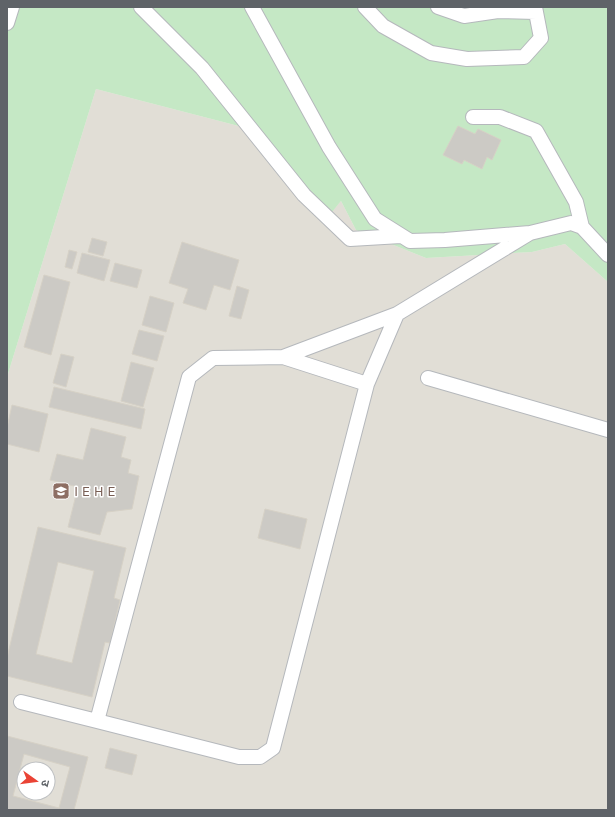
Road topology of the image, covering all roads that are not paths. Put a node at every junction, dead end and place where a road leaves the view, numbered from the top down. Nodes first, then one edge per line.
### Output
1 (12, 7) edge
2 (141, 7) edge
3 (252, 7) edge
4 (365, 7) edge
5 (438, 7) edge
6 (535, 9) edge
7 (7, 23) edge
8 (473, 117) dead end
9 (582, 227) junction
10 (530, 233) junction
11 (401, 236) junction
12 (608, 255) edge
13 (397, 314) junction
14 (283, 357) junction
15 (428, 378) dead end
16 (367, 384) junction
17 (608, 430) edge
18 (21, 702) dead end
19 (97, 721) junction

1 - 7 street
2 - 11 street
3 - 11 street
4 - 6 street
5 - 6 street
8 - 9 street
9 - 10 street
9 - 12 street
10 - 11 street
10 - 13 street
13 - 14 street
13 - 16 street
14 - 16 street
14 - 19 street
15 - 17 street
16 - 19 street
18 - 19 street

